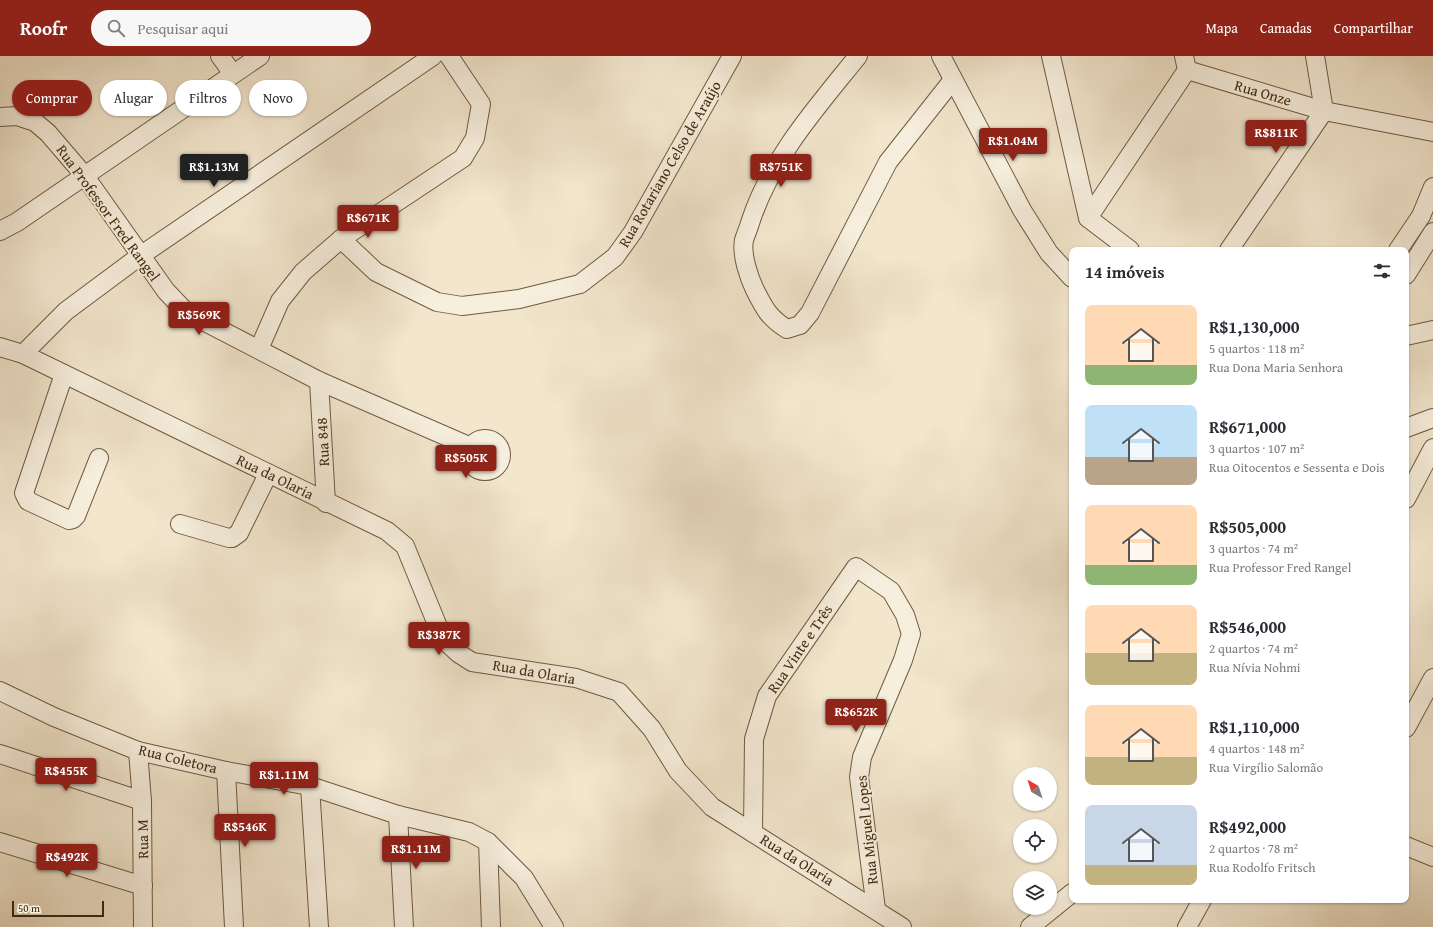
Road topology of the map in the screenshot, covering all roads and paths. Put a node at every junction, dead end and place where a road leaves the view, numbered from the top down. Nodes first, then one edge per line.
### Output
1 (220, 56) edge
2 (260, 56) edge
3 (433, 56) edge
4 (449, 56) edge
5 (732, 56) edge
6 (858, 56) edge
7 (941, 56) edge
8 (1051, 56) edge
9 (1315, 56) edge
10 (1185, 63) edge
11 (233, 74) junction
12 (952, 81) junction
13 (1324, 111) junction
14 (0, 117) edge
15 (1433, 132) edge
16 (84, 175) junction
17 (1433, 187) edge
18 (1088, 218) junction
19 (0, 231) edge
20 (1433, 232) edge
21 (341, 239) junction
22 (1126, 247) edge
23 (1230, 247) edge
24 (1400, 247) edge
25 (140, 256) junction
26 (1409, 270) edge
27 (1069, 275) edge
28 (1433, 330) edge
29 (1409, 335) edge
30 (0, 347) edge
31 (259, 349) junction
32 (22, 354) junction
33 (64, 374) junction
34 (319, 381) junction
35 (1433, 418) edge
36 (1409, 427) edge
37 (471, 447) dead end
38 (1433, 448) edge
39 (99, 458) dead end
40 (265, 481) junction
41 (1409, 493) edge
42 (326, 503) junction
43 (180, 524) dead end
44 (856, 567) joint
45 (1433, 678) edge
46 (0, 691) edge
47 (1409, 722) edge
48 (138, 751) junction
49 (0, 754) edge
50 (226, 770) junction
51 (310, 786) junction
52 (142, 801) junction
53 (398, 815) junction
54 (753, 833) junction
55 (0, 842) edge
56 (488, 842) junction
57 (1409, 847) edge
58 (1433, 857) edge
59 (143, 886) junction
60 (1069, 896) edge
61 (1200, 903) edge
62 (876, 909) junction
63 (1189, 924) edge
64 (144, 927) edge
65 (234, 927) edge
66 (319, 927) edge
67 (404, 927) edge
68 (491, 927) edge
69 (554, 927) edge
70 (902, 927) edge
71 (1030, 927) edge

1 - 11 street
2 - 11 street
3 - 25 street
4 - 21 street
5 - 21 street, Rua Rotariano Celso de Araújo
6 - 12 street
7 - 12 street
8 - 18 street
9 - 13 street
10 - 13 street, Rua Onze
10 - 18 street
11 - 16 street
12 - 27 street
13 - 15 street, Rua Onze
13 - 23 street
14 - 16 street, Rua Professor Fred Rangel
16 - 19 street
16 - 25 street, Rua Professor Fred Rangel
17 - 24 street
18 - 22 street
20 - 26 street
21 - 31 street
25 - 31 street, Rua Professor Fred Rangel
25 - 32 street
28 - 29 street
30 - 32 street, Rua da Olaria
31 - 34 street, Rua Professor Fred Rangel
32 - 33 street, Rua da Olaria
33 - 39 street
33 - 40 street, Rua da Olaria
34 - 37 street, Rua Professor Fred Rangel
34 - 42 street, Rua 848
35 - 36 street
38 - 41 street
40 - 42 street, Rua da Olaria
40 - 43 street
42 - 54 street, Rua da Olaria
44 - 54 street, Rua Vinte e Três
44 - 62 street, Rua Miguel Lopes
45 - 47 street
46 - 48 street, Rua Coletora
48 - 50 street, Rua Coletora
48 - 52 street, Rua M
49 - 52 street
50 - 51 street, Rua Coletora
50 - 65 street
51 - 53 street, Rua Coletora
51 - 66 street
52 - 59 street, Rua M
53 - 56 street, Rua Coletora
53 - 67 street
54 - 62 street, Rua da Olaria
55 - 59 street
56 - 68 street
56 - 69 street, Rua Coletora
57 - 58 street
59 - 64 street, Rua M
60 - 71 street
61 - 63 street
62 - 70 street, Rua da Olaria

